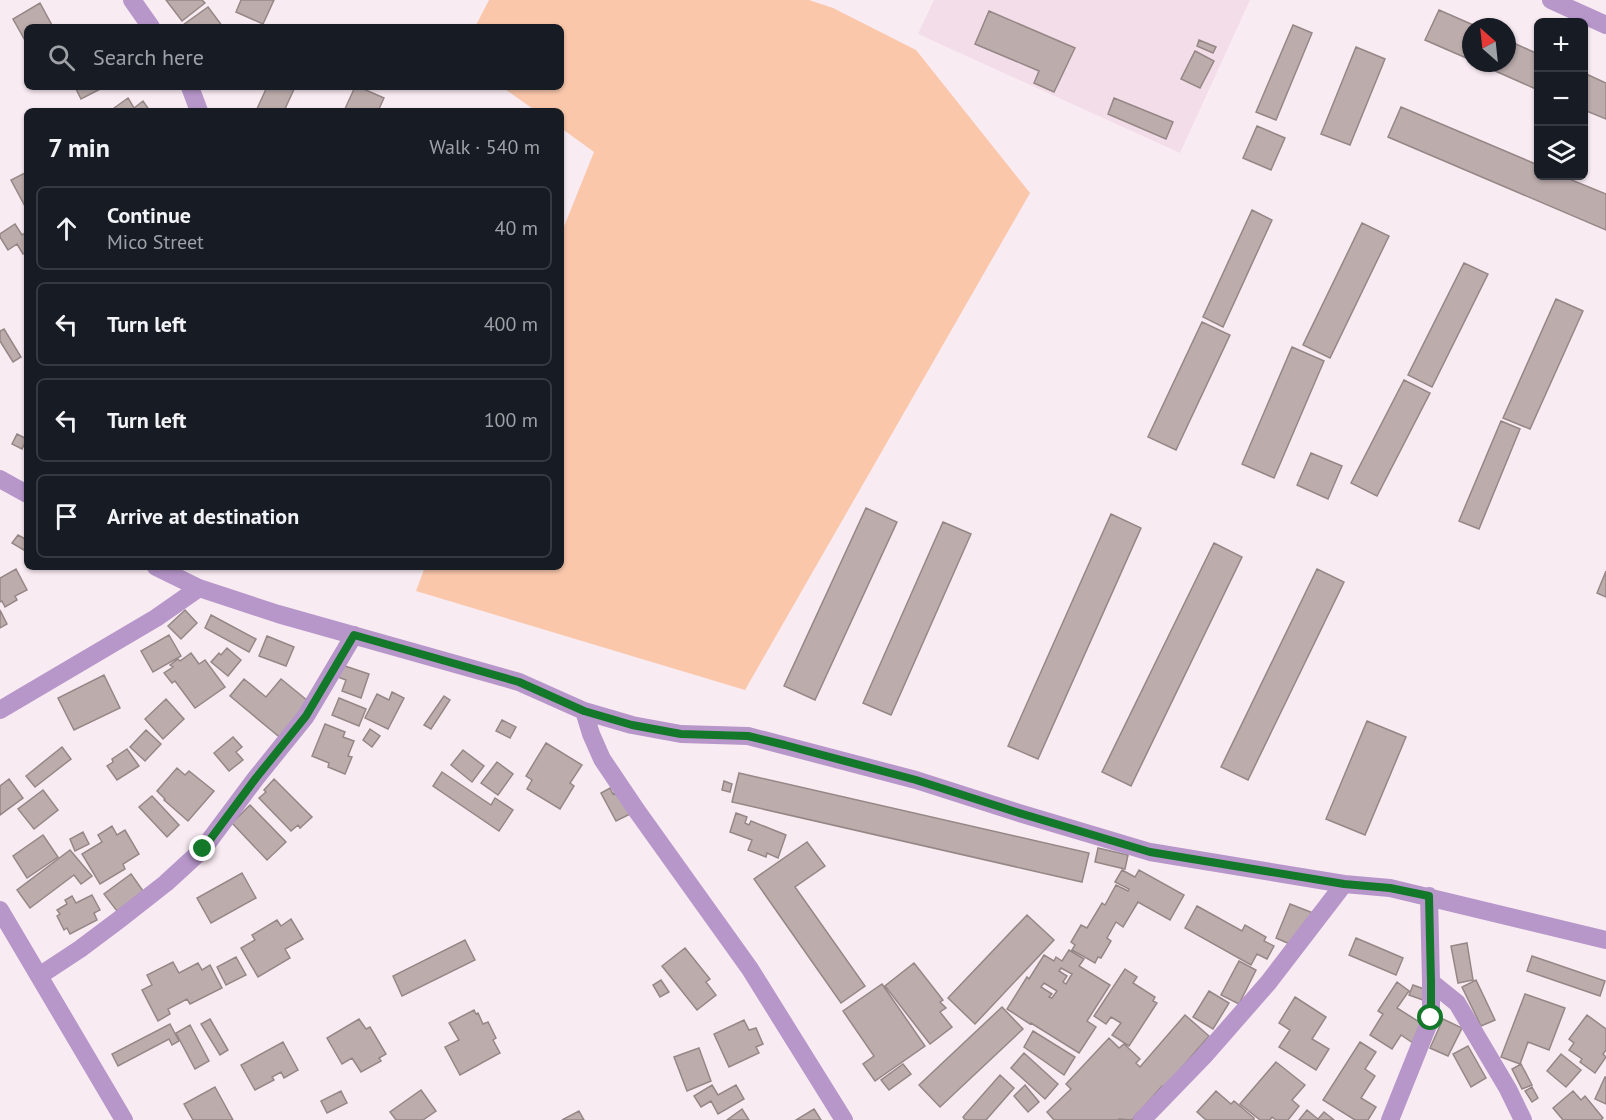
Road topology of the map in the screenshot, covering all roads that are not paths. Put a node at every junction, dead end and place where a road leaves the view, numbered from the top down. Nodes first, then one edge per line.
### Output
1 (132, 0) edge
2 (1551, 0) edge
3 (149, 24) edge
4 (1606, 25) edge
5 (191, 90) edge
6 (198, 108) edge
7 (0, 479) edge
8 (24, 492) edge
9 (162, 570) edge
10 (199, 588) junction
11 (354, 635) junction
12 (0, 710) edge
13 (584, 711) junction
14 (1344, 884) junction
15 (1429, 896) junction
16 (0, 910) edge
17 (1606, 940) edge
18 (39, 976) junction
19 (1431, 982) junction
20 (842, 1119) edge
21 (124, 1120) edge
22 (1142, 1120) edge
23 (1390, 1120) edge
24 (1522, 1120) edge

1 - 3 street
2 - 4 street
5 - 6 street
7 - 8 street
9 - 10 street
10 - 11 street
10 - 12 street
11 - 13 street
11 - 18 street
13 - 14 street
13 - 20 street
14 - 15 street
14 - 22 street
15 - 17 street
15 - 19 street
16 - 18 street
18 - 21 street
19 - 23 street
19 - 24 street

